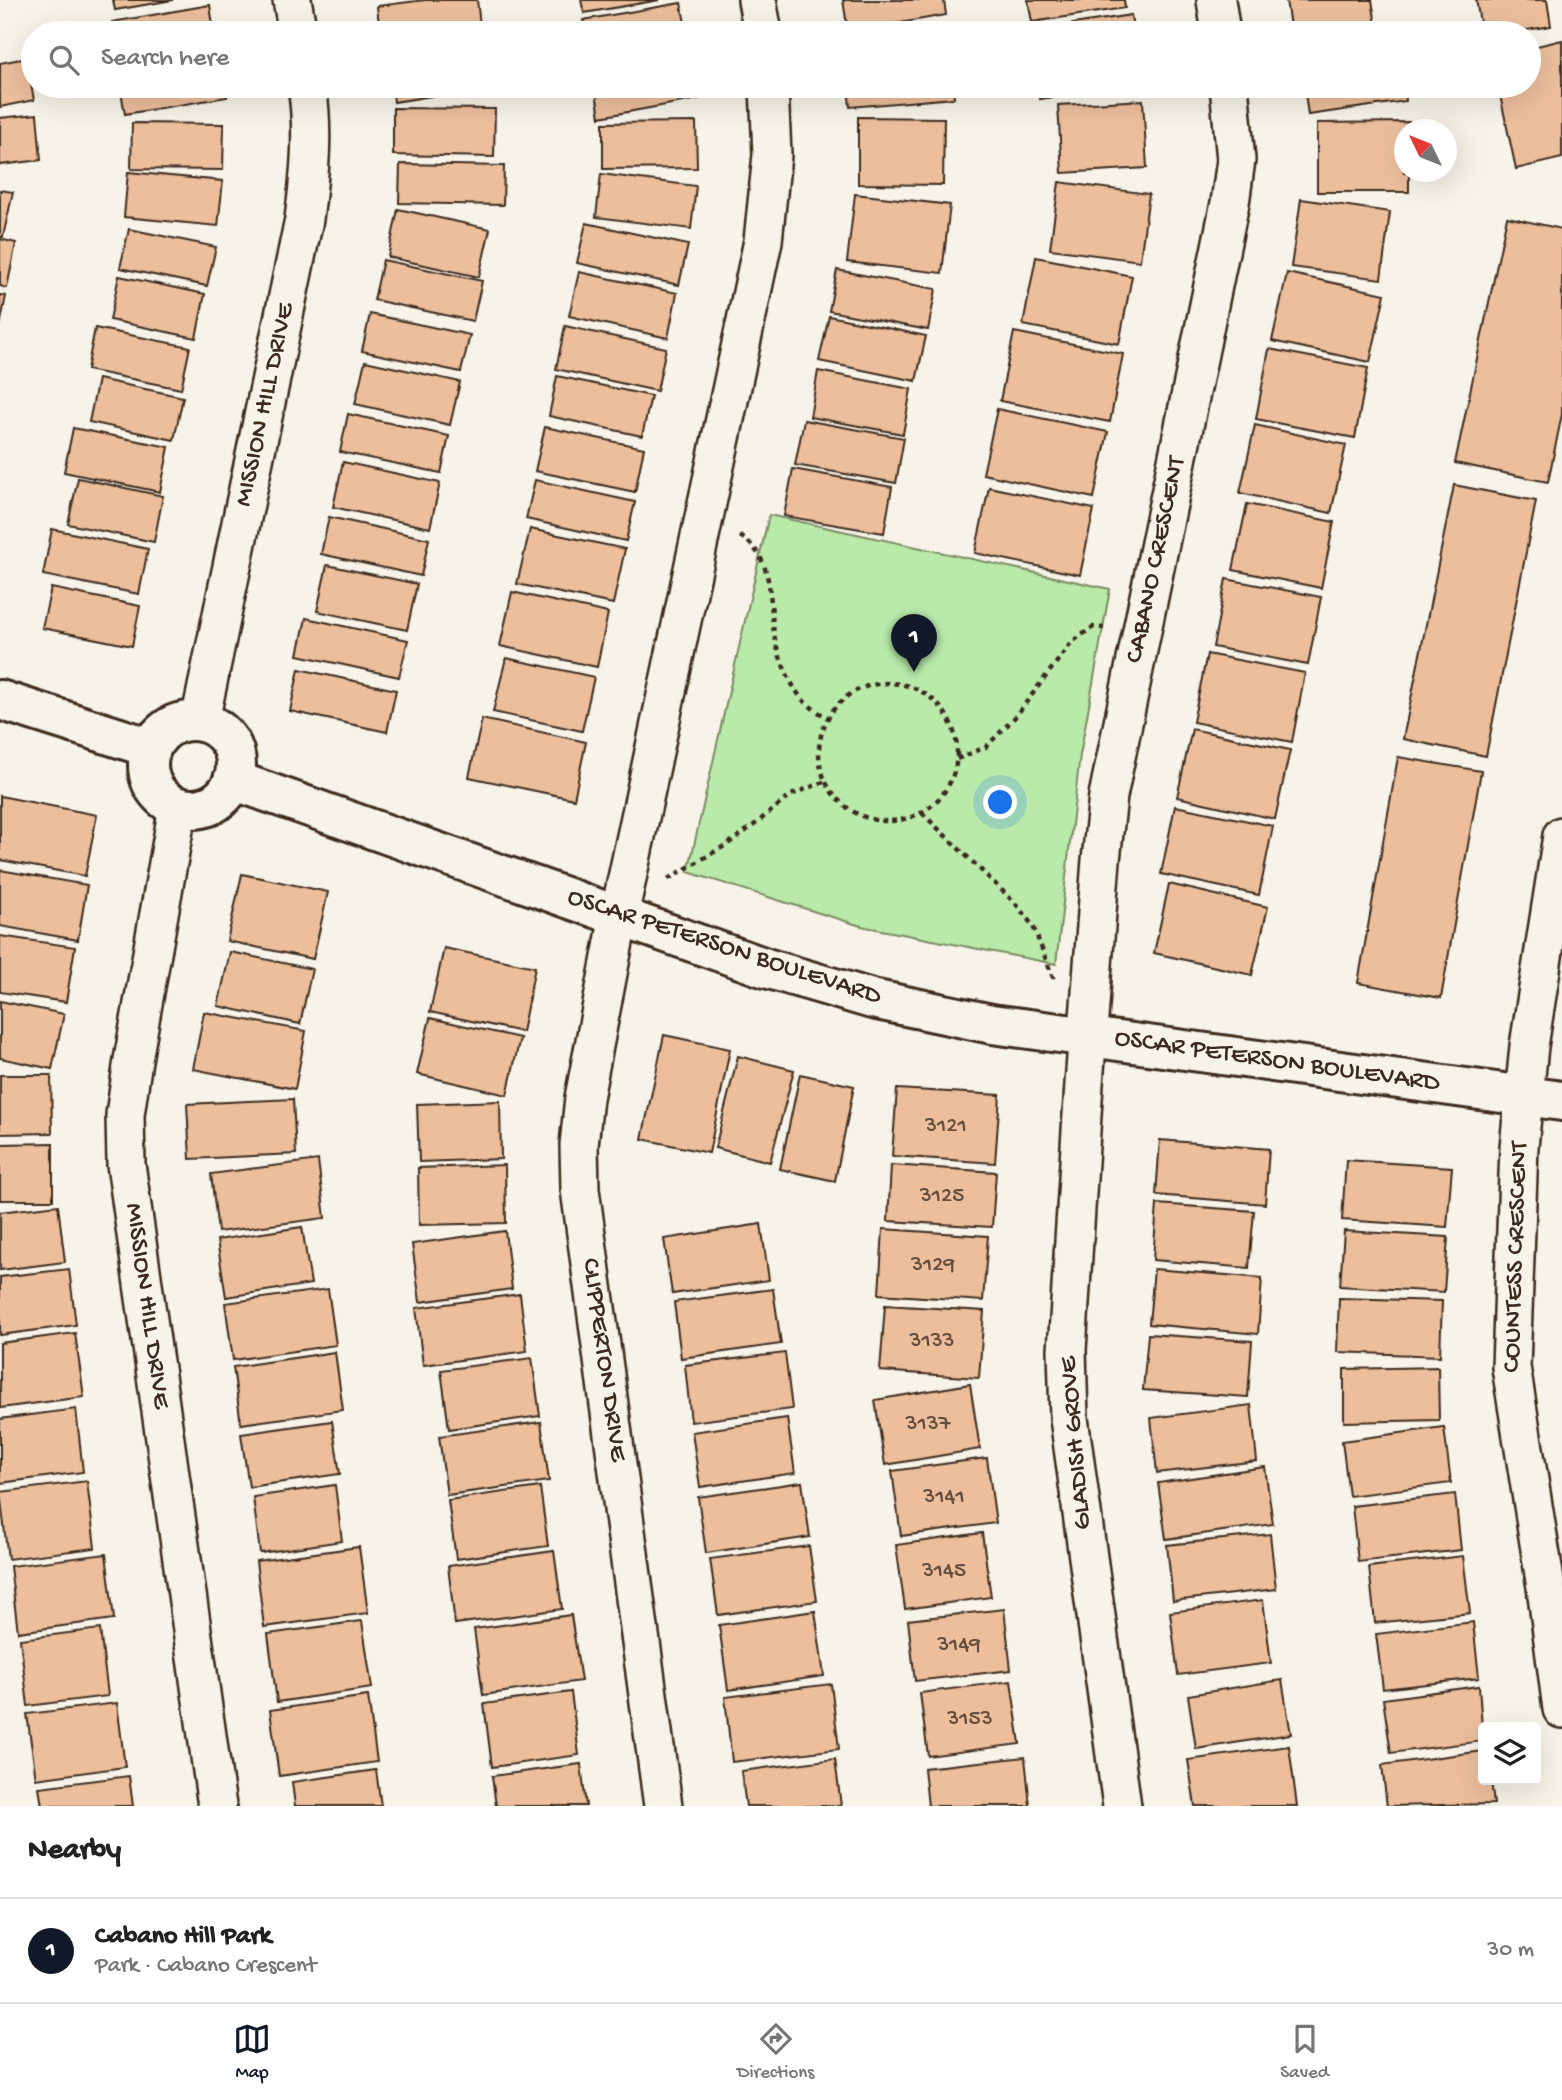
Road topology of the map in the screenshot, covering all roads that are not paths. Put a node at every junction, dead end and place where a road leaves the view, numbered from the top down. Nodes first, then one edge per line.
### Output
1 (292, 0) edge
2 (757, 0) edge
3 (1216, 0) edge
4 (296, 21) edge
5 (761, 21) edge
6 (1219, 21) edge
7 (309, 98) edge
8 (770, 98) edge
9 (1231, 98) edge
10 (0, 700) edge
11 (201, 722) junction
12 (151, 748) junction
13 (233, 780) junction
14 (178, 807) junction
15 (1562, 836) edge
16 (619, 916) junction
17 (1088, 1037) junction
18 (1524, 1096) junction
19 (1562, 1101) edge
20 (1562, 1710) edge
21 (217, 1806) edge
22 (663, 1806) edge
23 (1122, 1806) edge

1 - 4 street
2 - 5 street
3 - 6 street
7 - 11 street, MISSION HILL DRIVE
8 - 16 street
9 - 17 street, CABANO CRESCENT
10 - 12 street
11 - 12 street
11 - 13 street
12 - 14 street
13 - 14 street
13 - 16 street, OSCAR PETERSON BOULEVARD
14 - 21 street, MISSION HILL DRIVE
15 - 18 street, COUNTESS CRESCENT
16 - 17 street, OSCAR PETERSON BOULEVARD
16 - 22 street, CLIPPERTON DRIVE
17 - 18 street, OSCAR PETERSON BOULEVARD
17 - 23 street, GLADISH GROVE
18 - 19 street, OSCAR PETERSON BOULEVARD
18 - 20 street, COUNTESS CRESCENT

